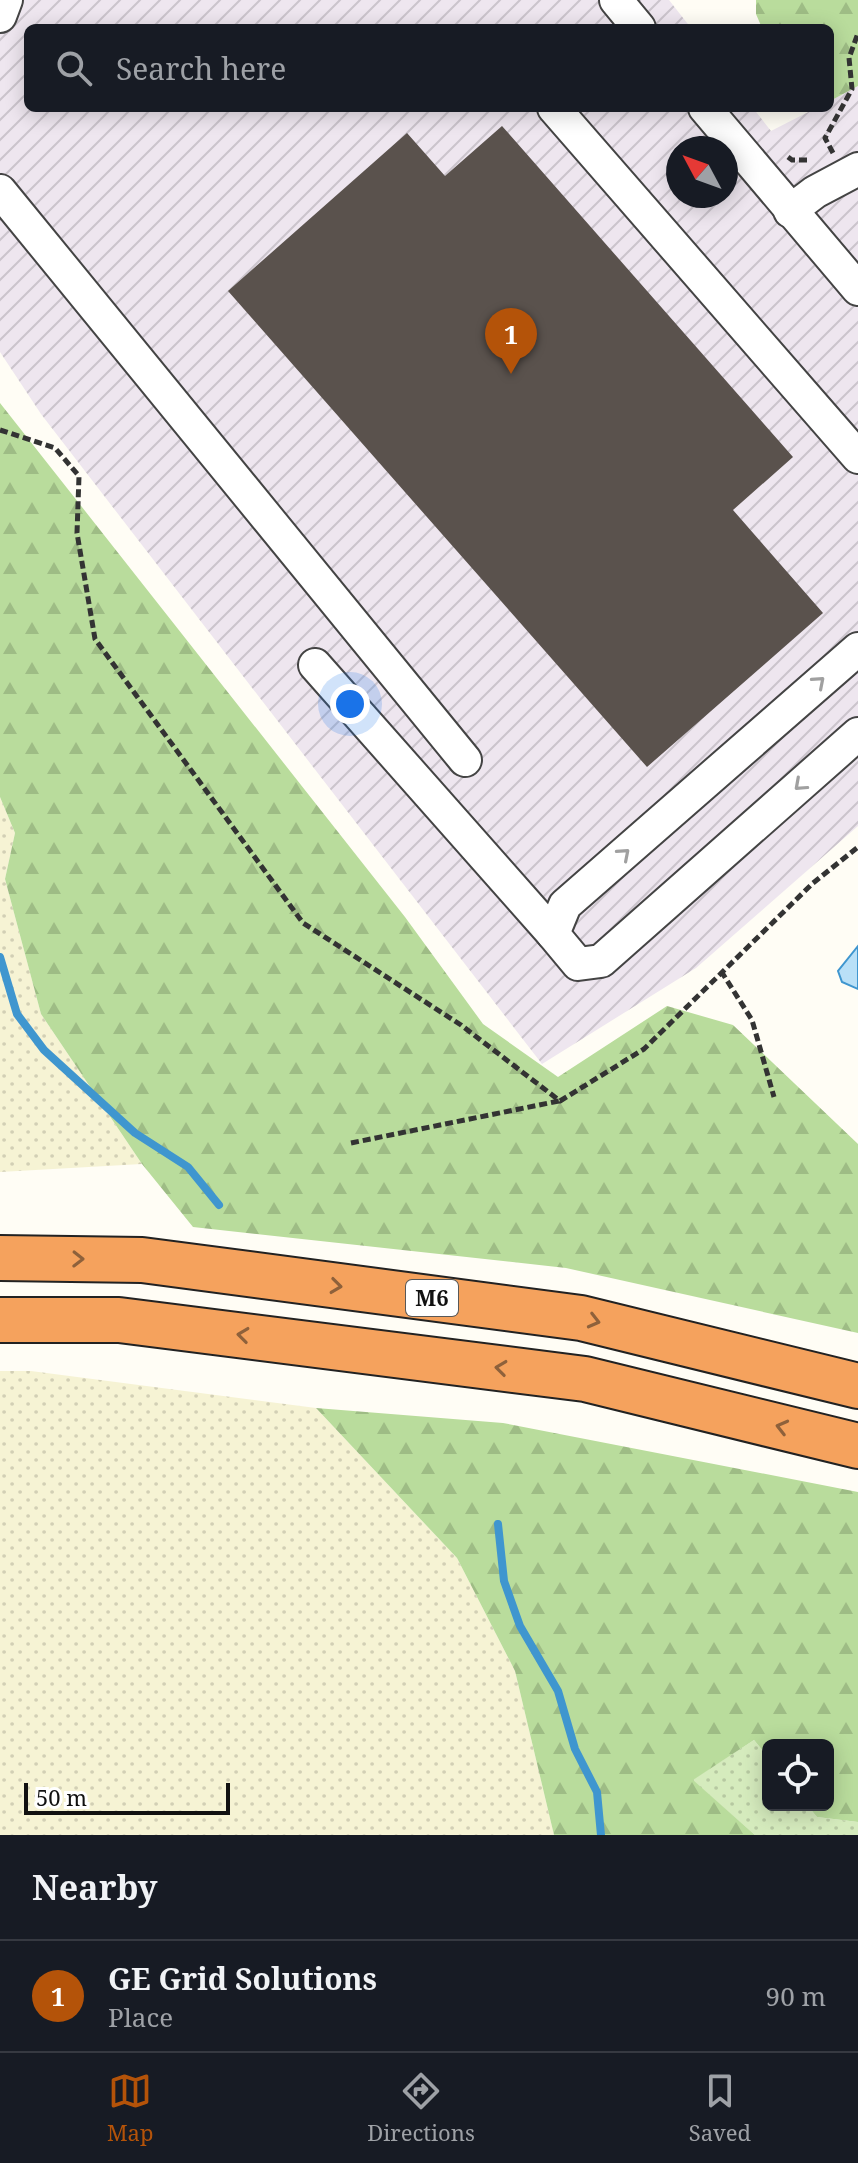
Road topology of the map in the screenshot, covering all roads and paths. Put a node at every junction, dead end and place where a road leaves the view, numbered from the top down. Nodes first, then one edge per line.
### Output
1 (6, 0) edge
2 (616, 0) edge
3 (0, 16) edge
4 (636, 24) edge
5 (858, 33) edge
6 (557, 112) edge
7 (708, 112) edge
8 (783, 153) dead end
9 (824, 157) dead end
10 (846, 157) edge
11 (815, 160) dead end
12 (0, 191) edge
13 (790, 211) junction
14 (858, 289) edge
15 (0, 430) edge
16 (858, 457) edge
17 (858, 649) edge
18 (315, 665) dead end
19 (858, 734) edge
20 (465, 760) dead end
21 (858, 847) edge
22 (553, 934) junction
23 (721, 971) junction
24 (774, 1097) dead end
25 (560, 1101) junction
26 (351, 1143) dead end
27 (0, 1258) edge
28 (0, 1320) edge
29 (858, 1386) edge
30 (858, 1446) edge

1 - 3 street
2 - 4 street
5 - 10 path
6 - 16 street
7 - 13 street
8 - 11 path
9 - 10 path
10 - 13 street
12 - 20 street
13 - 14 street
15 - 25 path
22 -> 17 street
18 - 22 street
19 -> 22 street
21 - 23 path
23 - 24 path
23 - 25 path
25 - 26 path
27 -> 29 highway, M6
30 -> 28 highway

